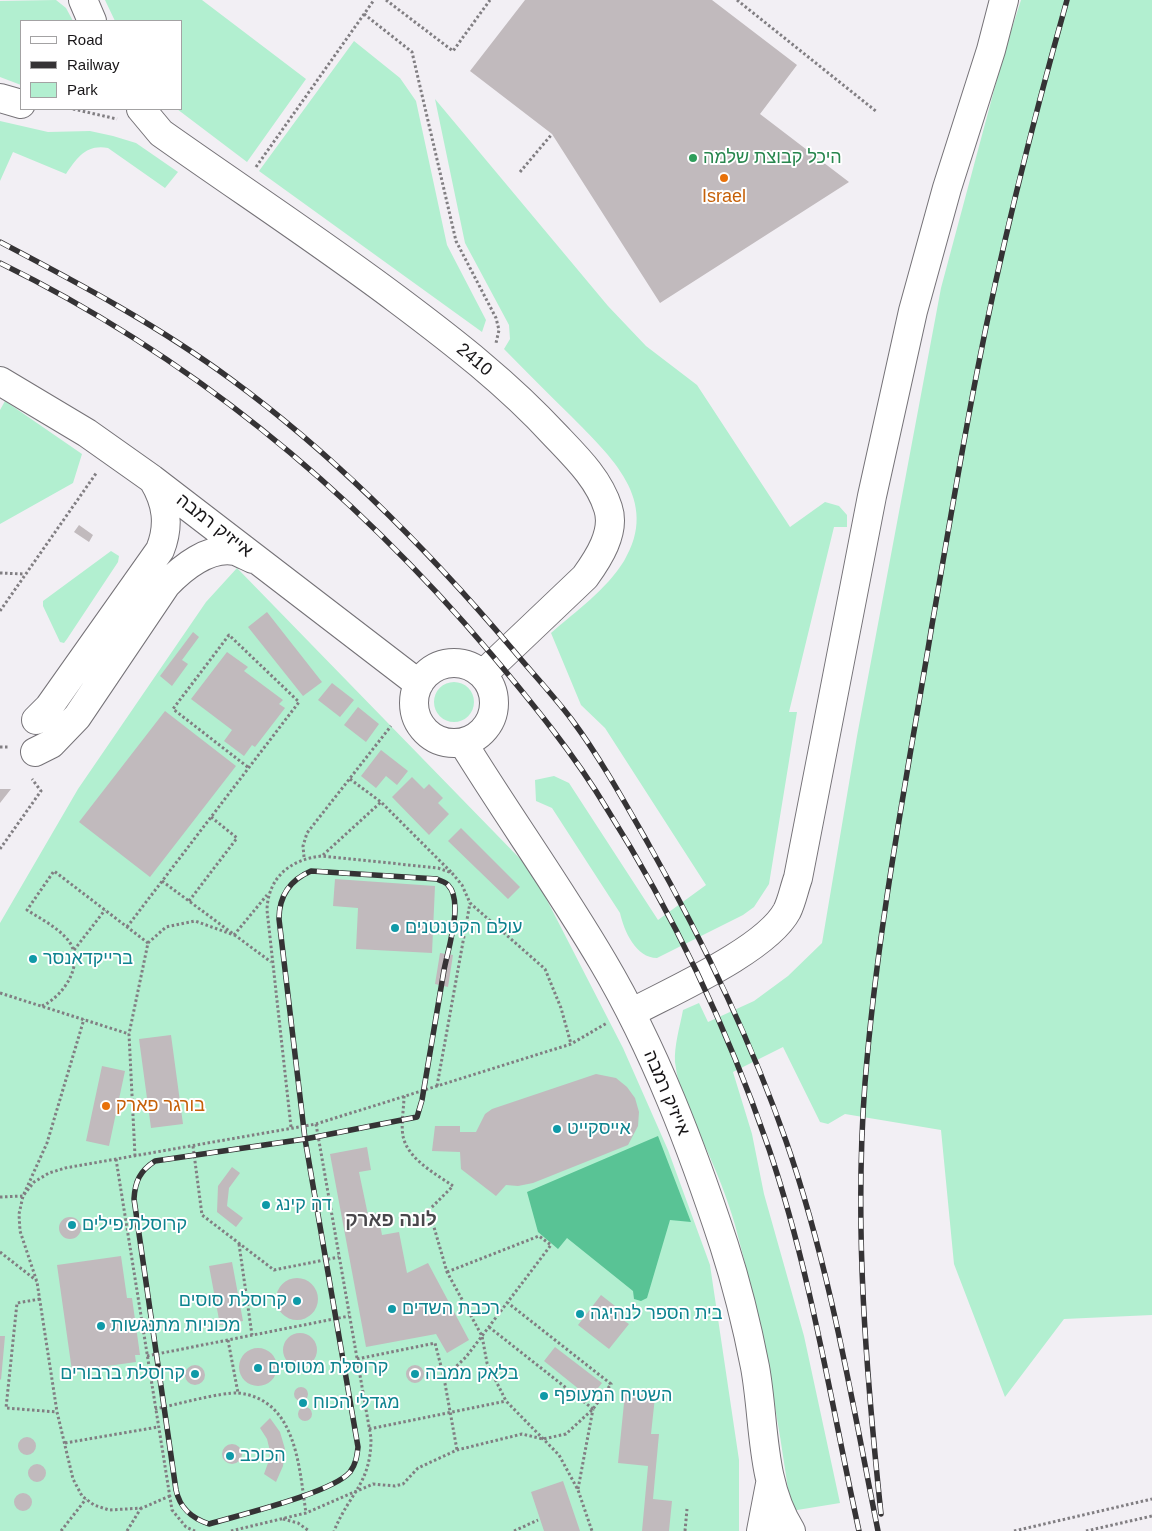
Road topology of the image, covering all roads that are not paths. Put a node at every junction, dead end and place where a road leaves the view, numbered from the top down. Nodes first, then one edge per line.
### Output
1 (83, 0) edge
2 (1004, 0) edge
3 (92, 20) edge
4 (0, 98) edge
5 (20, 104) edge
6 (142, 110) edge
7 (0, 381) edge
8 (152, 479) junction
9 (260, 562) junction
10 (483, 674) junction
11 (419, 684) junction
12 (36, 720) dead end
13 (463, 742) junction
14 (27, 761) road end
15 (620, 1017) junction
16 (770, 1484) junction
17 (761, 1531) edge
18 (791, 1531) edge

1 - 3 street
2 - 15 street
4 - 5 street
6 - 10 street, 2410
7 - 8 street, אייזיק רמבה
8 - 9 street, אייזיק רמבה
8 - 12 street
9 - 11 street, אייזיק רמבה
9 - 14 street
10 - 11 street
10 - 13 street
11 - 13 street
13 - 15 street, אייזיק רמבה
15 - 16 street, אייזיק רמבה
16 - 17 street, אייזיק רמבה
16 - 18 street, אייזיק רמבה

